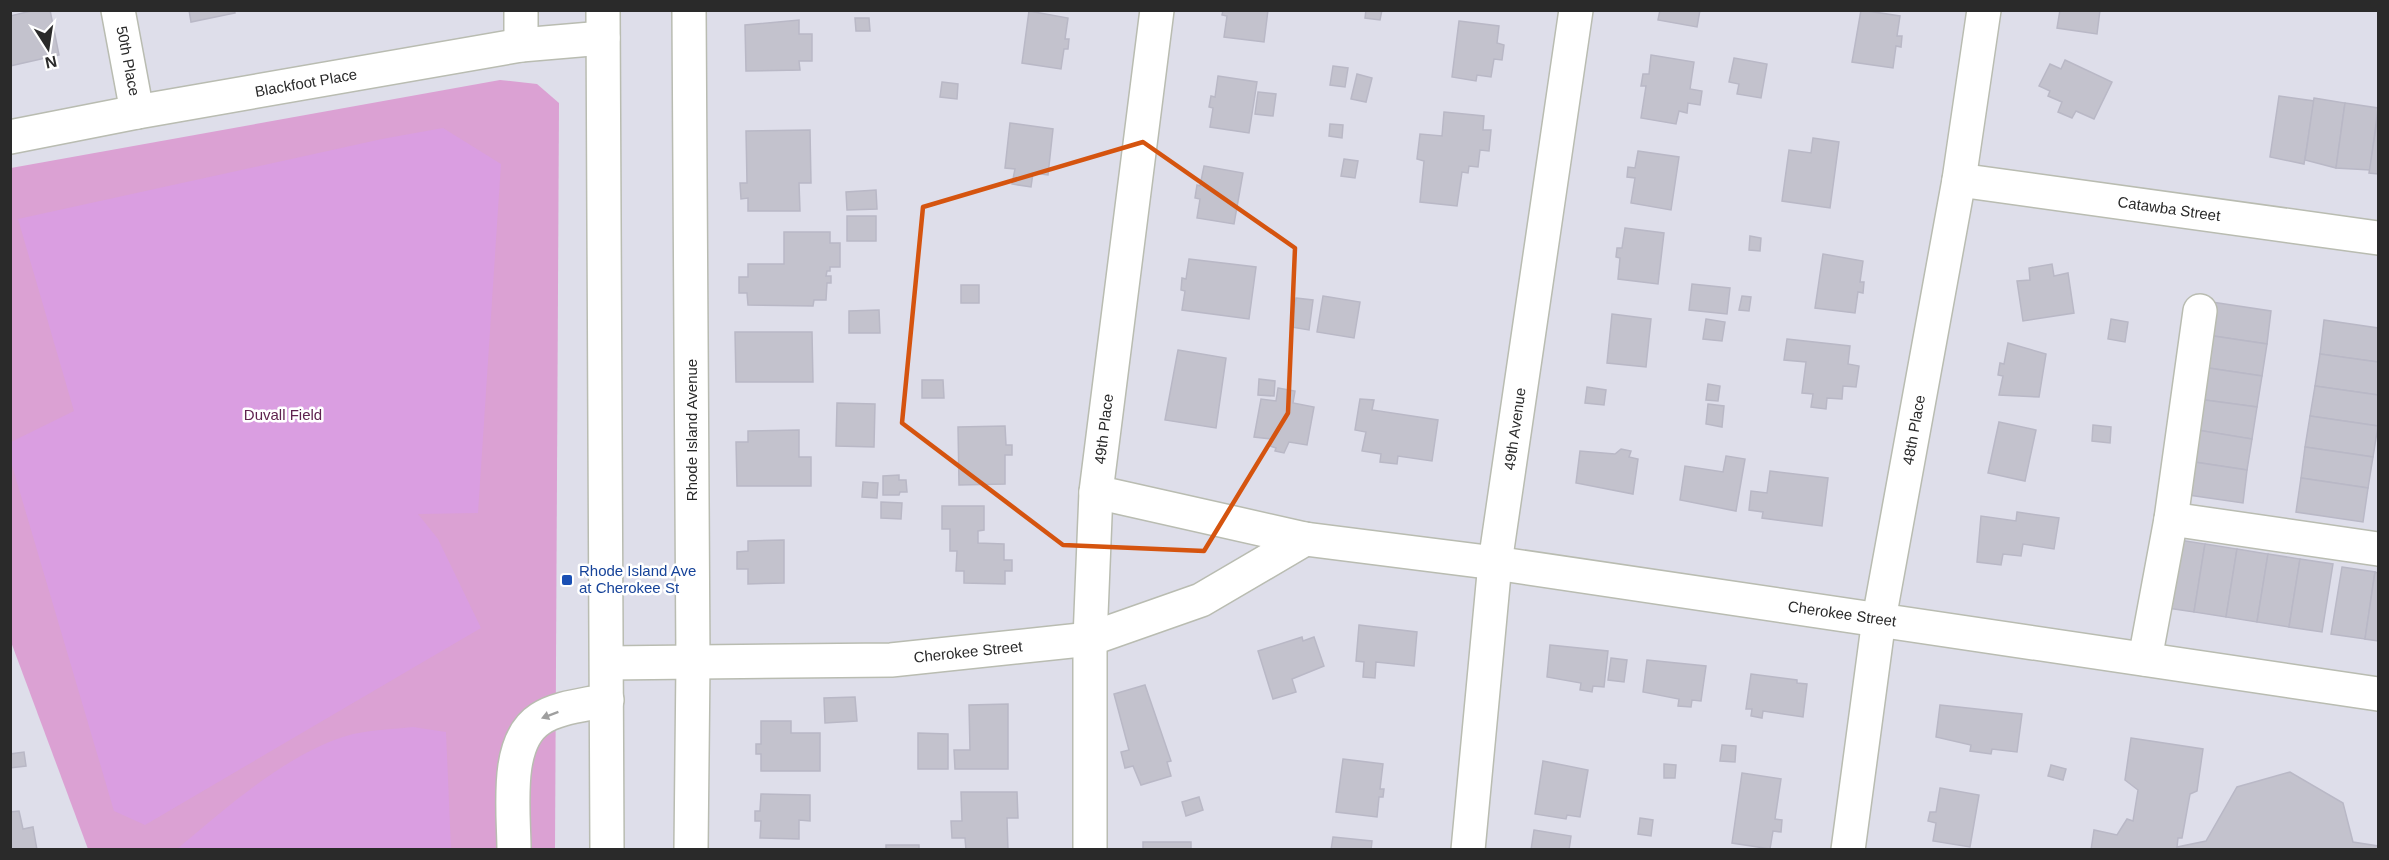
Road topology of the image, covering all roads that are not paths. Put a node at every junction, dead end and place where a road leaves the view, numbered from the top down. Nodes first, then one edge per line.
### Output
1 (118, 10) edge
2 (521, 10) edge
3 (689, 10) edge
4 (1157, 10) edge
5 (1576, 10) edge
6 (1984, 10) edge
7 (603, 24) edge
8 (521, 45) junction
9 (138, 112) junction
10 (10, 137) edge
11 (1959, 180) junction
12 (2379, 237) edge
13 (2200, 311) dead end
14 (1096, 492) junction
15 (2171, 519) junction
16 (1305, 539) junction
17 (2379, 549) edge
18 (1495, 563) junction
19 (1879, 619) junction
20 (1090, 639) junction
21 (2145, 659) junction
22 (607, 663) junction
23 (693, 663) junction
24 (2379, 694) edge
25 (607, 700) junction
26 (514, 849) edge
27 (607, 849) edge
28 (691, 849) edge
29 (1090, 849) edge
30 (1468, 849) edge
31 (1848, 849) edge

1 - 9 street, 50th Place
2 - 8 street
3 - 23 street, Rhode Island Avenue
4 - 14 street, 49th Place
5 - 18 street, 49th Avenue
6 - 11 street, 48th Place
7 - 8 street, Blackfoot Place
7 - 22 street
8 - 9 street, Blackfoot Place
9 - 10 street, Blackfoot Place
11 - 12 street, Catawba Street
11 - 19 street, 48th Place
13 - 15 street
14 - 16 street, Cherokee Street
14 - 20 street, 49th Place
15 - 17 street
15 - 21 street
16 - 18 street, Cherokee Street
16 - 20 street, Cherokee Street
18 - 19 street, Cherokee Street
18 - 30 street, 49th Avenue
19 - 21 street, Cherokee Street
19 - 31 street, 48th Place
20 - 23 street, Cherokee Street
20 - 29 street, 49th Place
21 - 24 street, Cherokee Street
22 - 23 street, Cherokee Street
22 - 25 street
23 - 28 street, Rhode Island Avenue
25 -> 26 street
25 - 27 street

